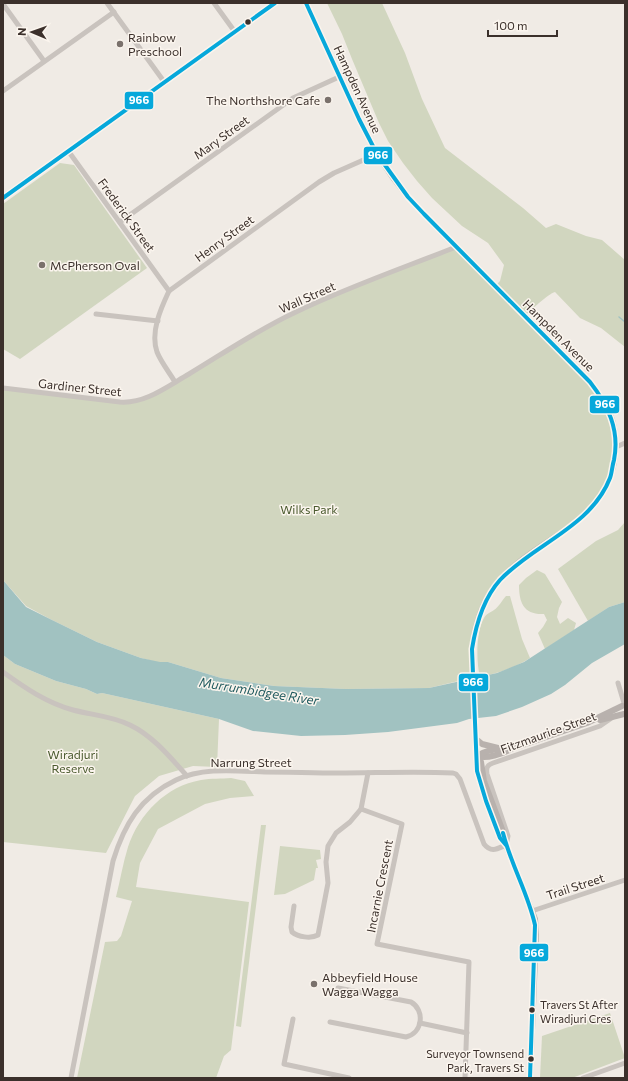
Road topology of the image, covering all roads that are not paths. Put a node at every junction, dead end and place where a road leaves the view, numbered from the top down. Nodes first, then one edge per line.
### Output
1 (107, 3) edge
2 (214, 3) edge
3 (275, 3) edge
4 (306, 3) edge
5 (3, 4) edge
6 (114, 12) junction
7 (235, 32) junction
8 (44, 61) junction
9 (340, 77) junction
10 (165, 83) junction
11 (3, 91) edge
12 (69, 152) junction
13 (377, 154) junction
14 (3, 198) edge
15 (120, 222) junction
16 (456, 247) junction
17 (169, 291) junction
18 (96, 314) dead end
19 (158, 321) junction
20 (175, 382) junction
21 (3, 388) edge
22 (625, 443) edge
23 (616, 447) junction
24 (3, 672) edge
25 (625, 694) edge
26 (624, 704) edge
27 (625, 714) edge
28 (614, 716) junction
29 (587, 722) junction
30 (476, 736) junction
31 (503, 748) junction
32 (511, 749) junction
33 (477, 756) junction
34 (368, 773) junction
35 (187, 776) junction
36 (361, 809) junction
37 (506, 845) junction
38 (625, 880) edge
39 (294, 906) dead end
40 (532, 911) junction
41 (338, 988) dead end
42 (293, 1019) dead end
43 (330, 1022) dead end
44 (420, 1022) junction
45 (466, 1033) junction
46 (625, 1063) edge
47 (70, 1078) edge
48 (349, 1078) edge
49 (465, 1078) edge
50 (530, 1078) edge
51 (583, 1078) edge

1 - 6 street
2 - 7 street
3 - 7 street
4 - 9 main road, Hampden Avenue
5 - 8 street
6 - 8 street
6 - 10 street
7 - 10 street
8 - 11 street
9 - 13 main road, Hampden Avenue
9 - 15 street, Mary Street
10 - 12 street
12 - 14 street
12 - 15 street, Frederick Street
13 - 16 main road, Hampden Avenue
13 - 17 street, Henry Street
15 - 17 street, Frederick Street
16 - 20 street, Wall Street
16 - 23 main road, Hampden Avenue
17 - 19 street, Henry Street
18 - 19 street
19 - 20 street, Henry Street
20 - 21 street, Gardiner Street
22 - 23 street
23 - 30 main road, Hampden Avenue
24 - 35 street
25 - 26 street
26 - 27 main road
26 - 29 main road, Fitzmaurice Street
27 - 28 main road, Fitzmaurice Street
28 - 29 main road, Fitzmaurice Street
28 - 37 street, Fitzmaurice Street
29 - 32 main road, Fitzmaurice Street
30 - 31 main road
30 - 33 main road, Hampden Avenue
31 - 32 main road, Fitzmaurice Street
31 - 33 main road, Fitzmaurice Street
32 - 33 main road, Fitzmaurice Street
33 - 37 main road, Hampden Avenue
34 - 35 street, Narrung Street
34 - 36 street
34 - 37 street, Narrung Street
35 - 47 street, Narrung Street
36 - 39 street
36 - 45 street, Incarnie Crescent
37 - 40 main road, Hampden Avenue
38 - 40 street, Trail Street
40 - 50 main road, Hampden Avenue
41 - 44 street
42 - 48 street
43 - 44 street
44 - 45 street
45 - 49 street, Incarnie Crescent
46 - 51 street

